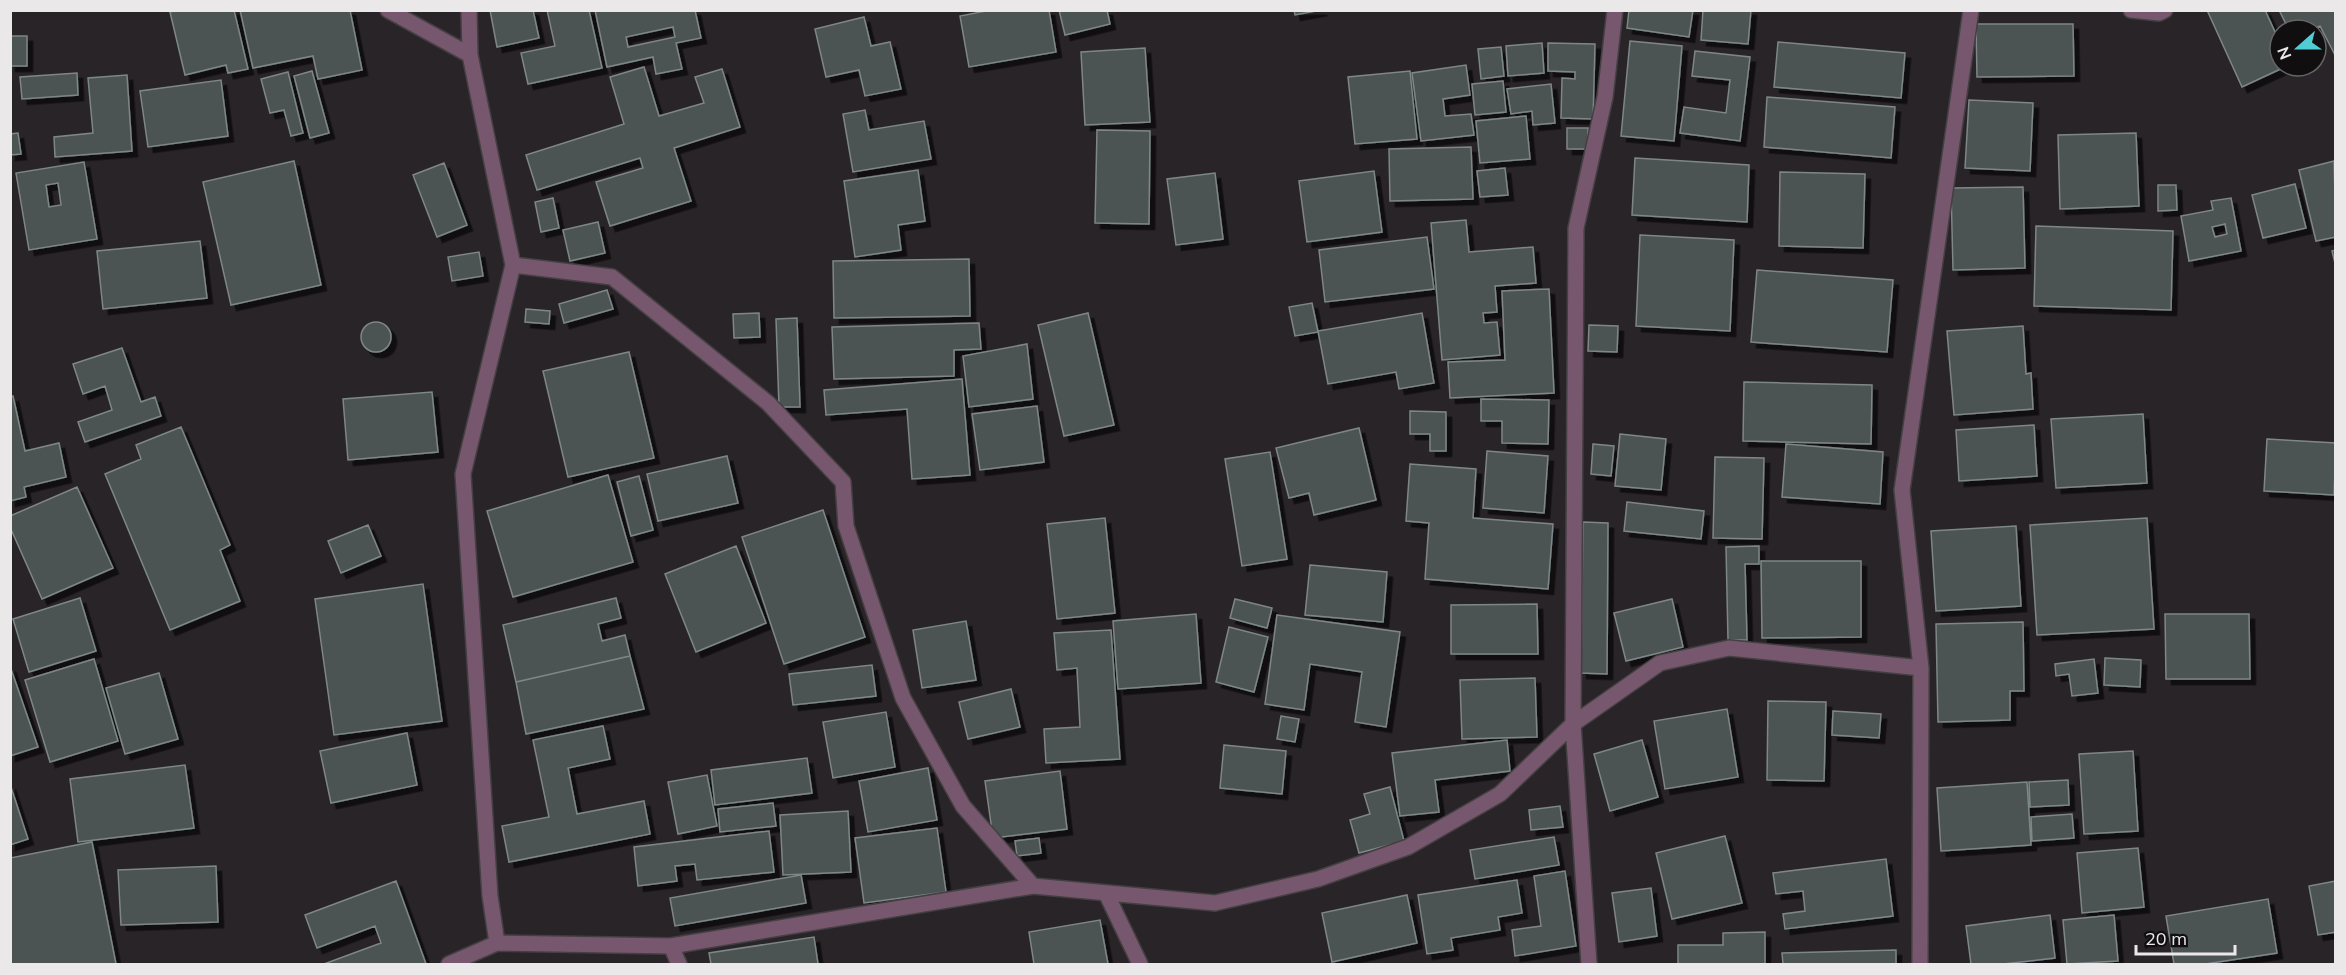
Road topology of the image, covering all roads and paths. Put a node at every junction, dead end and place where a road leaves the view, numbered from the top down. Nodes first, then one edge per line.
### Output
1 (388, 10) edge
2 (469, 10) edge
3 (1615, 10) edge
4 (1971, 10) edge
5 (2131, 10) edge
6 (2165, 10) edge
7 (470, 55) junction
8 (513, 266) junction
9 (1921, 668) junction
10 (1573, 724) junction
11 (1033, 886) junction
12 (1106, 893) junction
13 (497, 943) junction
14 (671, 946) junction
15 (449, 964) edge
16 (679, 964) edge
17 (1140, 964) edge
18 (1589, 964) edge
19 (1920, 964) edge

1 - 7 street
2 - 7 street
3 - 10 street
4 - 9 street
5 - 6 street
7 - 8 street
8 - 11 street
8 - 13 street
9 - 10 street
9 - 19 street
10 - 12 street
10 - 18 street
11 - 12 street
11 - 14 street
12 - 17 street
13 - 14 street
13 - 15 street
14 - 16 street

